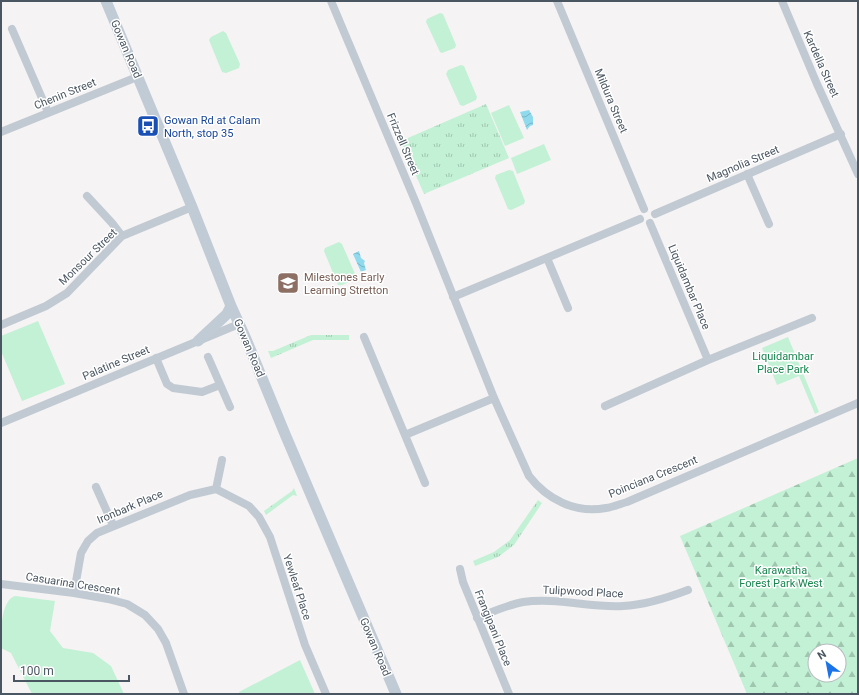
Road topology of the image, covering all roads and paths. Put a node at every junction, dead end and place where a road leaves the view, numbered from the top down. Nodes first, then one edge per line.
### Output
1 (106, 1) edge
2 (331, 1) edge
3 (557, 1) edge
4 (782, 1) edge
5 (12, 29) dead end
6 (137, 77) junction
7 (48, 112) junction
8 (1, 132) edge
9 (841, 134) junction
10 (747, 174) junction
11 (858, 174) edge
12 (87, 196) dead end
13 (192, 207) junction
14 (644, 209) junction
15 (655, 214) junction
16 (640, 219) junction
17 (650, 223) junction
18 (769, 224) dead end
19 (122, 236) junction
20 (547, 258) junction
21 (453, 297) junction
22 (231, 306) junction
23 (568, 308) dead end
24 (812, 318) dead end
25 (239, 324) junction
26 (1, 325) edge
27 (364, 337) dead end
28 (198, 341) junction
29 (208, 357) dead end
30 (156, 358) junction
31 (708, 360) junction
32 (220, 384) junction
33 (494, 398) junction
34 (858, 403) edge
35 (605, 406) dead end
36 (230, 407) dead end
37 (1, 423) edge
38 (405, 435) junction
39 (222, 460) dead end
40 (425, 483) dead end
41 (96, 486) dead end
42 (216, 489) junction
43 (112, 525) junction
44 (460, 569) dead end
45 (1, 584) edge
46 (688, 590) dead end
47 (74, 593) junction
48 (477, 618) junction
49 (184, 694) edge
50 (326, 694) edge
51 (396, 694) edge
52 (509, 694) edge

1 - 6 main road, Gowan Road
2 - 21 street, Frizzell Street
3 - 14 street, Mildura Street
4 - 9 street, Kardella Street
5 - 7 street
6 - 7 street, Chenin Street
6 - 13 main road, Gowan Road
7 - 8 street, Chenin Street
9 - 10 street, Magnolia Street
9 - 11 street
10 - 15 street, Magnolia Street
10 - 18 street
12 - 19 street
13 - 19 street, Monsour Street
13 - 22 main road, Gowan Road
14 - 15 street
14 - 16 street
15 - 17 street
16 - 17 street
16 - 20 street
17 - 31 street, Liquidambar Place
19 - 26 street, Monsour Street
20 - 21 street
20 - 23 street
21 - 33 street, Poinciana Crescent
22 - 25 main road, Gowan Road
22 - 28 main road
24 - 31 street
25 - 28 street, Palatine Street
25 - 51 main road, Gowan Road
27 - 38 street
28 - 30 street, Palatine Street
29 - 32 street
30 - 32 street
30 - 37 street, Palatine Street
31 - 35 street
32 - 36 street
33 - 34 street, Poinciana Crescent
33 - 38 street
38 - 40 street
39 - 42 street
41 - 43 street
42 - 43 street, Ironbark Place
42 - 50 street, Yewleaf Place
43 - 47 street, Ironbark Place
44 - 48 street, Frangipani Place
45 - 47 street, Casuarina Crescent
46 - 48 street, Tulipwood Place
47 - 49 street, Casuarina Crescent
48 - 52 street, Frangipani Place

